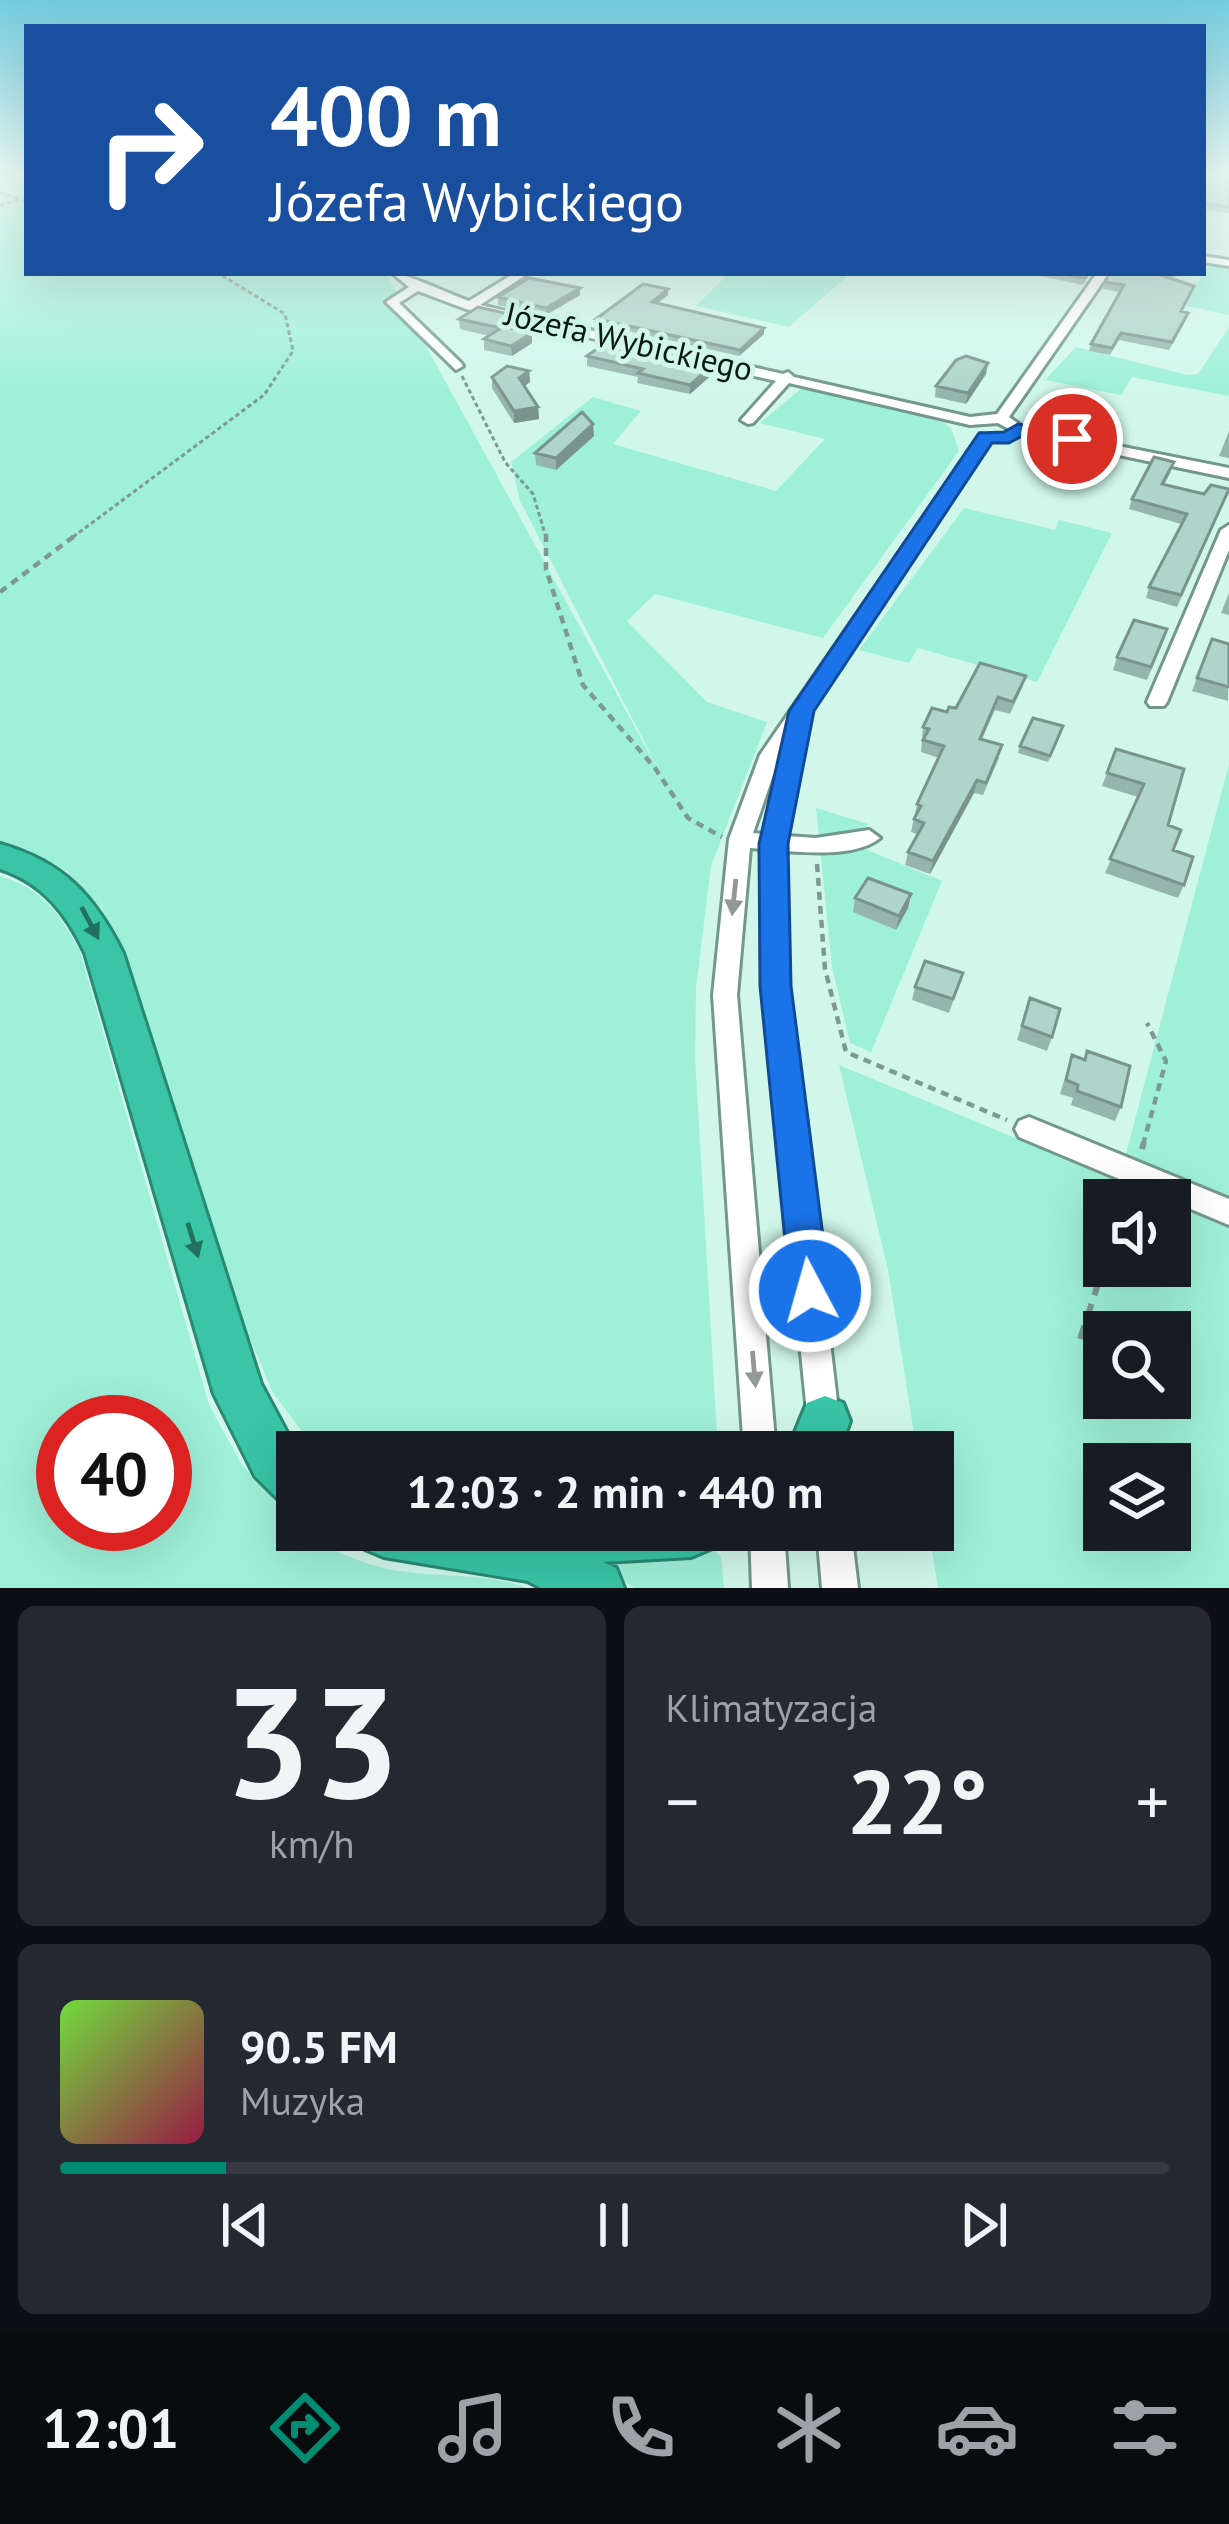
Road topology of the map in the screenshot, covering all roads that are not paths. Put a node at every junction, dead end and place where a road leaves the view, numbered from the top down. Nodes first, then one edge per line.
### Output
1 (402, 276) edge
2 (518, 276) edge
3 (1101, 276) edge
4 (417, 286) junction
5 (470, 306) junction
6 (456, 366) road end
7 (788, 376) junction
8 (1001, 418) junction
9 (748, 420) dead end
10 (970, 421) junction
11 (1018, 430) junction
12 (986, 437) junction
13 (1229, 473) edge
14 (1229, 530) edge
15 (1157, 702) dead end
16 (801, 711) junction
17 (868, 838) dead end
18 (740, 839) junction
19 (774, 844) junction
20 (0, 856) edge
21 (1029, 1129) road end
22 (1229, 1212) edge
23 (758, 1431) edge
24 (821, 1431) edge
25 (276, 1461) edge
26 (513, 1551) edge
27 (767, 1551) edge
28 (836, 1551) edge
29 (596, 1588) edge
30 (770, 1588) edge
31 (840, 1588) edge

1 - 4 street
2 - 5 street, Józefa Wybickiego
3 - 8 street
4 - 5 street, Józefa Wybickiego
4 - 6 street, Józefa Wybickiego
5 - 7 street, Józefa Wybickiego
7 - 9 street, Józefa Wybickiego
7 - 10 street, Józefa Wybickiego
8 - 10 street
8 - 11 street
10 - 12 street
11 - 12 street
11 - 13 street
12 - 16 street
14 - 15 street
16 - 18 street
16 - 19 street
17 - 19 street
18 - 19 street
18 -> 23 street
19 - 24 street
20 -> 25 highway
21 - 22 street
26 - 29 highway
27 - 30 street
28 - 31 street

